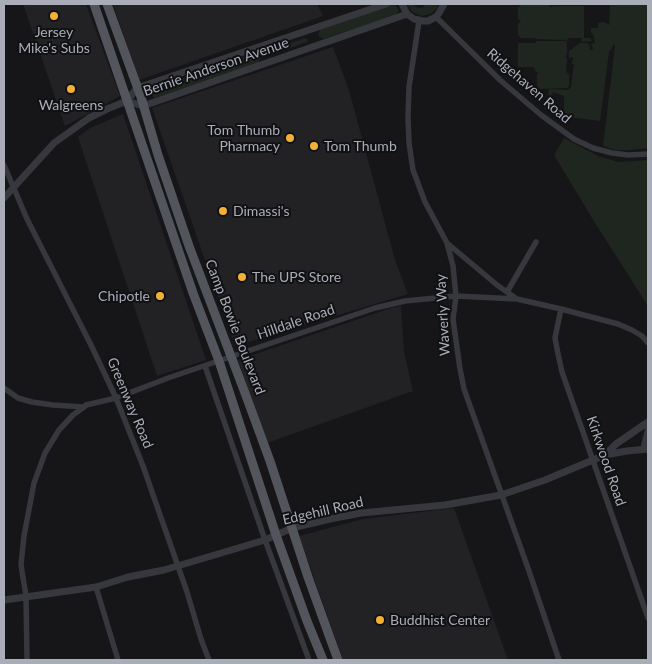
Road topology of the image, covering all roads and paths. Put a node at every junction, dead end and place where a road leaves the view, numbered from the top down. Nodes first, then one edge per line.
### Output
1 (94, 4) edge
2 (107, 4) edge
3 (386, 4) edge
4 (402, 4) edge
5 (444, 4) edge
6 (407, 14) junction
7 (436, 16) junction
8 (419, 21) junction
9 (137, 88) junction
10 (128, 101) junction
11 (143, 106) junction
12 (648, 154) edge
13 (4, 166) edge
14 (12, 188) junction
15 (4, 198) edge
16 (167, 217) junction
17 (536, 242) dead end
18 (447, 243) junction
19 (189, 246) junction
20 (507, 292) junction
21 (456, 296) junction
22 (517, 299) junction
23 (562, 309) junction
24 (648, 343) edge
25 (232, 357) junction
26 (220, 362) junction
27 (205, 366) junction
28 (4, 388) edge
29 (116, 398) junction
30 (84, 407) junction
31 (648, 422) edge
32 (648, 428) edge
33 (646, 449) edge
34 (605, 455) junction
35 (593, 461) junction
36 (501, 495) junction
37 (292, 528) junction
38 (276, 535) junction
39 (265, 540) junction
40 (178, 565) junction
41 (96, 587) junction
42 (26, 596) junction
43 (4, 600) edge
44 (648, 618) edge
45 (337, 658) edge
46 (27, 660) edge
47 (118, 660) edge
48 (209, 660) edge
49 (309, 660) edge
50 (323, 660) edge
51 (559, 660) edge

1 - 10 main road, Camp Bowie Boulevard
2 - 9 main road, Camp Bowie Boulevard
3 - 9 street, Bernie Anderson Avenue
4 - 6 street
5 - 7 street
6 - 8 street
6 - 11 street, Bernie Anderson Avenue
7 - 8 street
7 - 12 street, Ridgehaven Road
8 - 18 street, Waverly Way
9 - 10 street, Bernie Anderson Avenue
9 - 11 main road, Camp Bowie Boulevard
10 - 11 street, Bernie Anderson Avenue
10 - 14 street
10 - 16 main road, Camp Bowie Boulevard
11 - 19 main road, Camp Bowie Boulevard
13 - 14 street, Greenway Road
14 - 15 street
14 - 29 street, Greenway Road
16 - 19 main road
16 - 26 main road, Camp Bowie Boulevard
17 - 20 street
18 - 20 street, Hilldale Road
18 - 21 street, Waverly Way
19 - 25 main road, Camp Bowie Boulevard
20 - 22 street, Hilldale Road
21 - 22 street, Hilldale Road
21 - 25 street, Hilldale Road
21 - 36 street, Waverly Way
22 - 23 street, Hilldale Road
23 - 24 street, Hilldale Road
23 - 35 street, Kirkwood Road
25 - 26 street, Hilldale Road
25 - 37 main road, Camp Bowie Boulevard
26 - 27 street, Hilldale Road
26 - 38 main road, Camp Bowie Boulevard
27 - 29 street, Hilldale Road
27 - 39 street
28 - 30 street, Hilldale Road
29 - 30 street, Hilldale Road
29 - 40 street, Greenway Road
30 - 42 street
31 - 34 street
32 - 33 street
33 - 34 street, Edgehill Road
34 - 35 street, Edgehill Road
35 - 36 street, Edgehill Road
35 - 44 street, Kirkwood Road
36 - 37 street, Edgehill Road
36 - 51 street, Waverly Way
37 - 38 street, Edgehill Road
37 - 45 main road, Camp Bowie Boulevard
38 - 39 street, Edgehill Road
38 - 50 main road, Camp Bowie Boulevard
39 - 40 street, Edgehill Road
39 - 49 street
40 - 41 street, Edgehill Road
40 - 48 street, Greenway Road
41 - 42 street, Edgehill Road
41 - 47 street
42 - 43 street, Edgehill Road
42 - 46 street
45 - 50 main road

